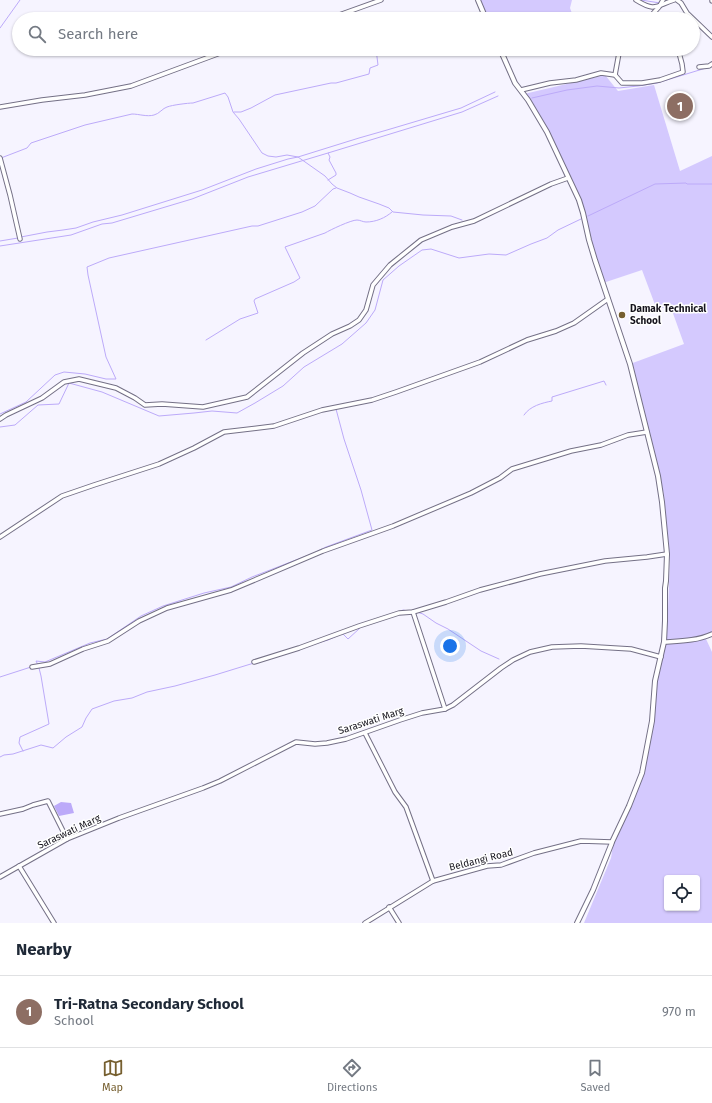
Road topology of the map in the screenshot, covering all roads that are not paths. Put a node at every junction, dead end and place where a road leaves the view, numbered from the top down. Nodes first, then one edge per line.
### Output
1 (381, 0) edge
2 (478, 0) edge
3 (636, 0) edge
4 (663, 0) edge
5 (676, 0) edge
6 (659, 7) junction
7 (348, 12) edge
8 (483, 12) edge
9 (654, 12) edge
10 (685, 12) edge
11 (700, 27) edge
12 (712, 37) edge
13 (212, 56) edge
14 (503, 56) edge
15 (618, 56) edge
16 (680, 56) edge
17 (712, 64) edge
18 (699, 67) dead end
19 (615, 75) junction
20 (521, 90) junction
21 (0, 107) edge
22 (0, 158) edge
23 (568, 178) junction
24 (20, 239) dead end
25 (608, 299) junction
26 (0, 420) edge
27 (647, 432) junction
28 (0, 537) edge
29 (667, 554) junction
30 (413, 612) junction
31 (712, 634) edge
32 (664, 642) junction
33 (661, 657) junction
34 (254, 662) dead end
35 (32, 667) dead end
36 (445, 709) junction
37 (365, 733) junction
38 (0, 814) edge
39 (67, 839) junction
40 (612, 842) junction
41 (19, 866) junction
42 (0, 877) edge
43 (433, 880) junction
44 (389, 907) junction
45 (54, 923) edge
46 (365, 923) edge
47 (399, 923) edge
48 (577, 923) edge

1 - 7 street
2 - 8 street
3 - 6 street
4 - 6 street
5 - 6 street
5 - 10 street
6 - 9 street
11 - 12 street
13 - 21 street
14 - 20 street
15 - 19 street
16 - 19 street
17 - 18 street
19 - 20 street
20 - 23 street
22 - 24 street
23 - 25 street
23 - 26 street
25 - 27 street
25 - 28 street
27 - 29 street
27 - 35 street
29 - 30 street
29 - 32 street
30 - 34 street
30 - 36 street
31 - 32 street
32 - 33 street
33 - 36 street, Saraswati Marg
33 - 40 street
36 - 37 street, Saraswati Marg
37 - 39 street, Saraswati Marg
37 - 43 street
38 - 39 street
39 - 41 street, Saraswati Marg
40 - 43 street, Beldangi Road
40 - 48 street
41 - 42 street, Saraswati Marg
41 - 45 street
43 - 44 street, Beldangi Road
44 - 46 street, Beldangi Road
44 - 47 street

